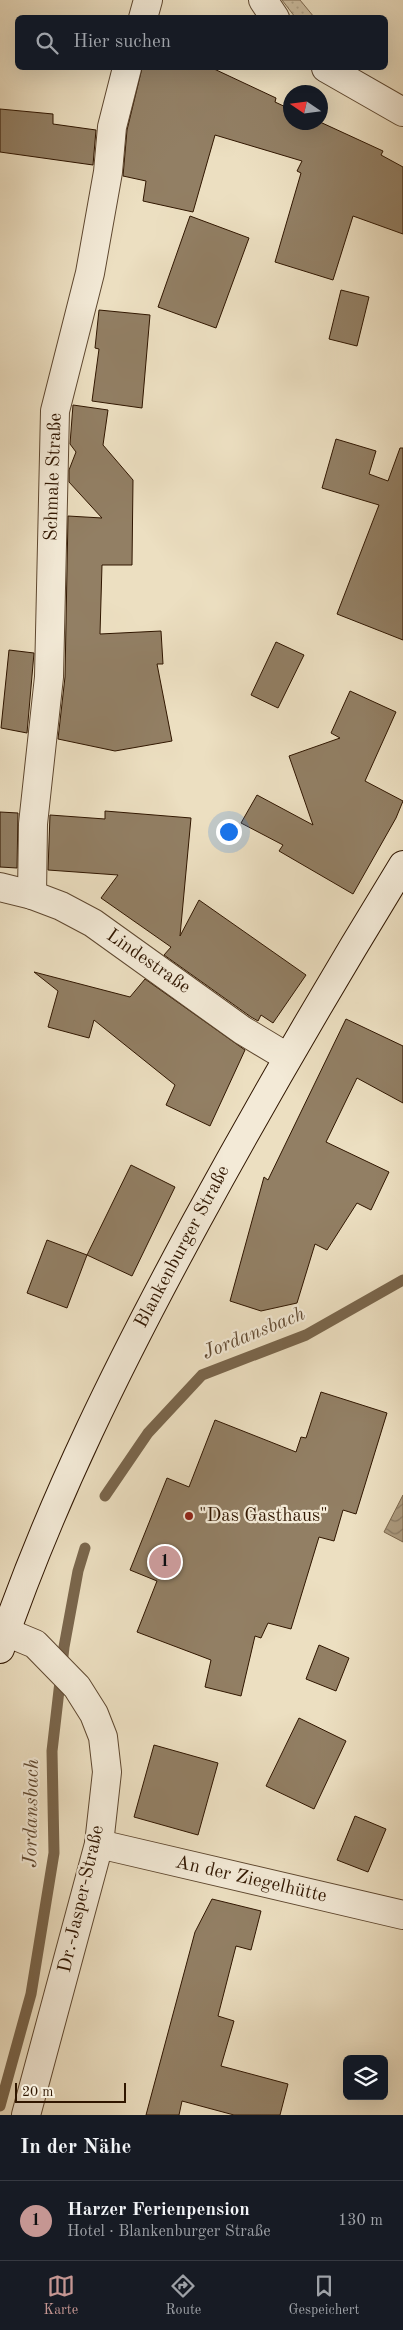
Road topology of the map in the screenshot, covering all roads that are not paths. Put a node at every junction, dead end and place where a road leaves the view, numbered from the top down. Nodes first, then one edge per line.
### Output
1 (148, 0) edge
2 (262, 0) edge
3 (143, 15) edge
4 (273, 15) edge
5 (126, 70) edge
6 (330, 70) edge
7 (403, 112) edge
8 (403, 864) edge
9 (0, 887) edge
10 (32, 894) junction
11 (287, 1056) junction
12 (3, 1641) edge
13 (99, 1844) junction
14 (403, 1915) edge
15 (26, 2115) edge

1 - 3 street
2 - 4 street
5 - 10 street, Schmale Straße
6 - 7 street
8 - 11 street, Blankenburger Straße
9 - 10 street, Lindestraße
10 - 11 street, Lindestraße
11 - 12 street, Blankenburger Straße
12 - 13 street, Dr.-Jasper-Straße
13 - 14 street, An der Ziegelhütte
13 - 15 street, Dr.-Jasper-Straße

